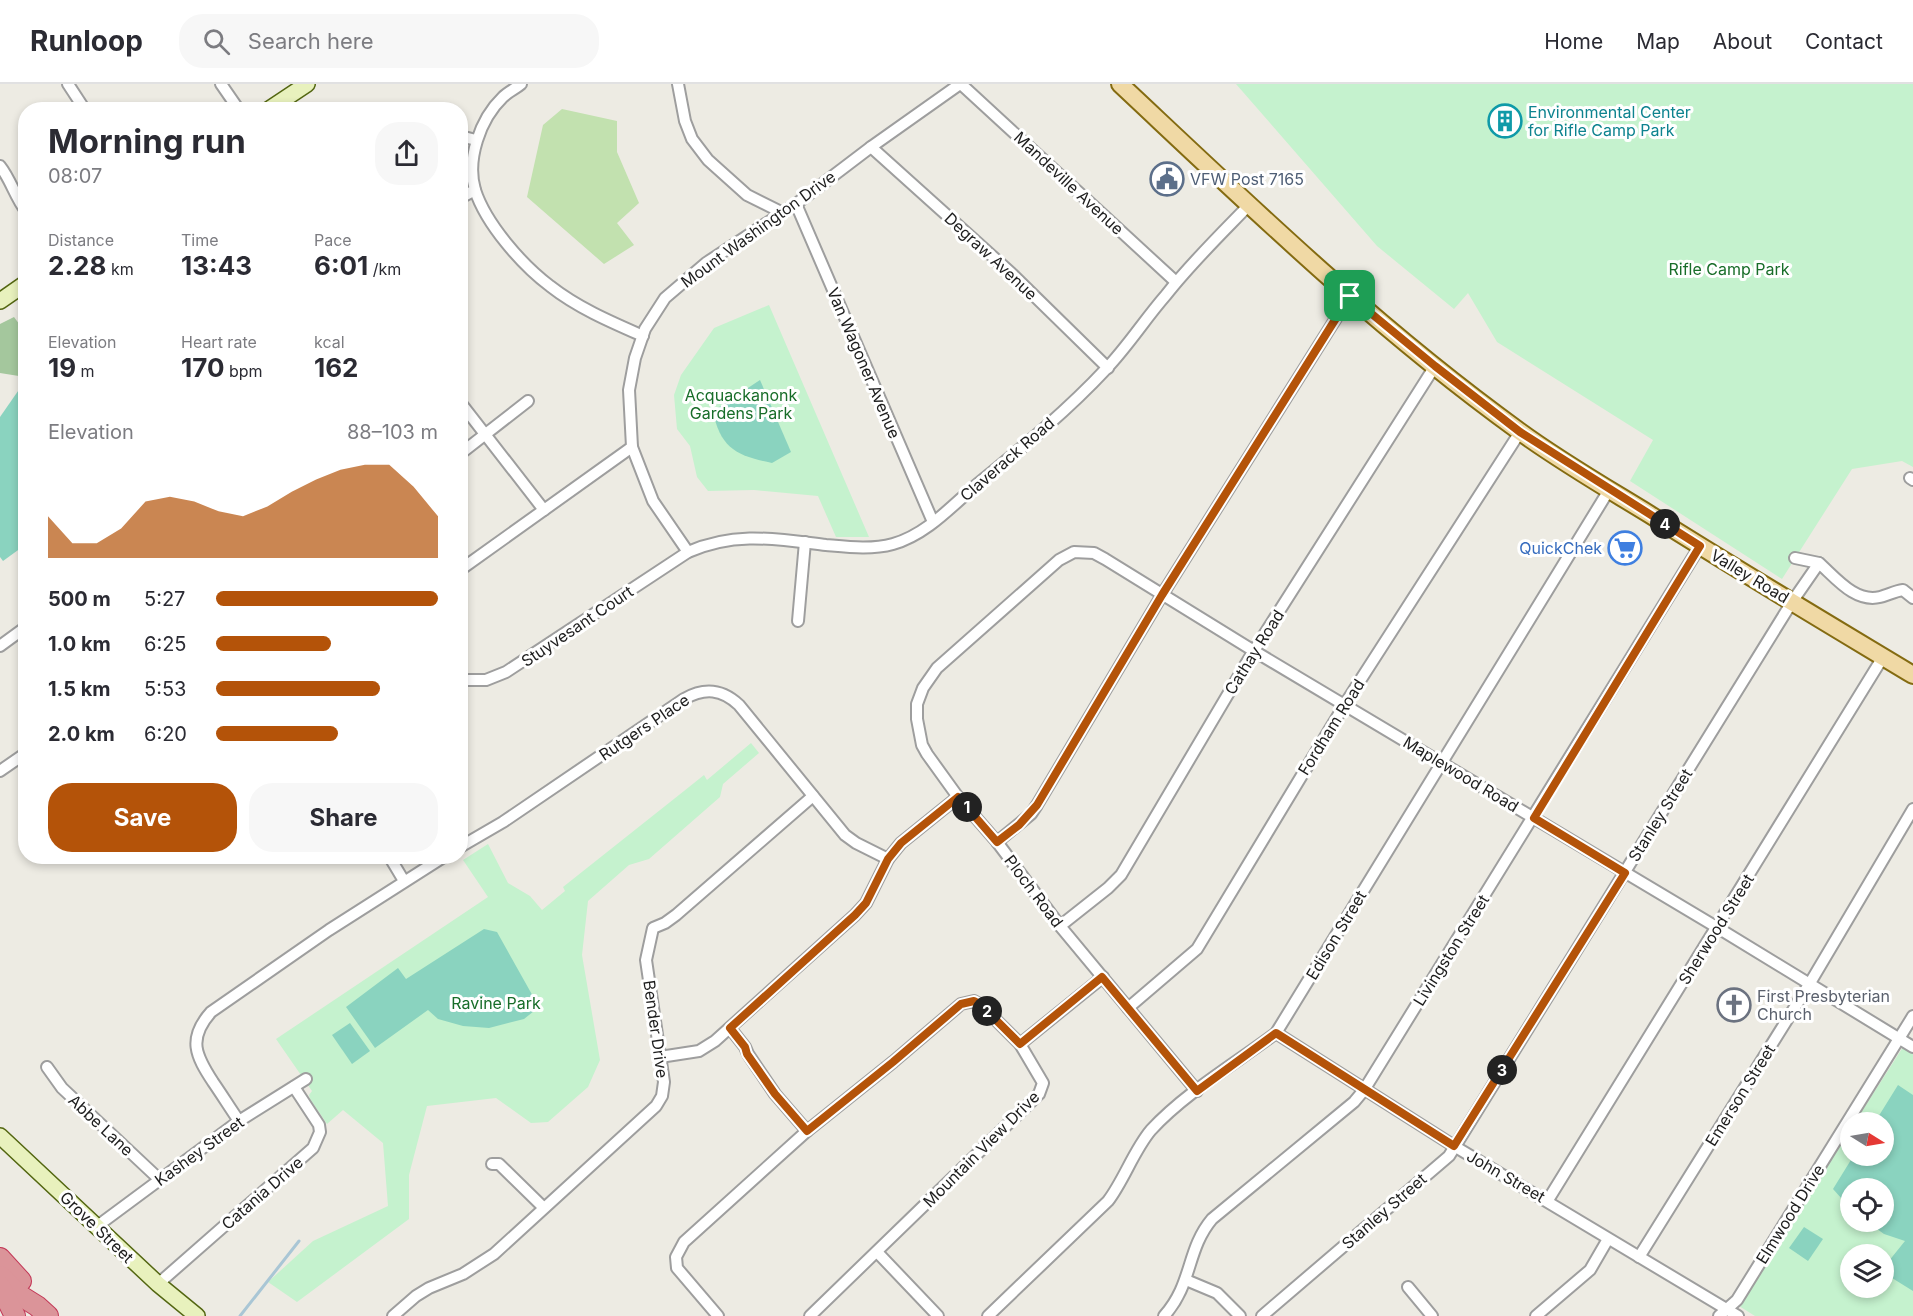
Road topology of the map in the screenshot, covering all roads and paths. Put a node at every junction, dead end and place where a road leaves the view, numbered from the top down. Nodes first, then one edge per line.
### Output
1 (68, 84) edge
2 (221, 84) edge
3 (307, 84) edge
4 (521, 84) edge
5 (678, 84) edge
6 (961, 84) edge
7 (1120, 84) edge
8 (80, 102) edge
9 (233, 102) edge
10 (280, 102) edge
11 (468, 138) edge
12 (476, 140) junction
13 (871, 147) junction
14 (0, 166) edge
15 (475, 190) junction
16 (468, 194) edge
17 (18, 201) edge
18 (796, 204) junction
19 (1249, 205) junction
20 (781, 212) junction
21 (1176, 282) junction
22 (18, 289) edge
23 (1350, 296) junction
24 (0, 301) edge
25 (643, 336) junction
26 (1435, 366) junction
27 (1108, 368) junction
28 (528, 401) dead end
29 (468, 412) edge
30 (1520, 432) junction
31 (486, 435) junction
32 (633, 447) junction
33 (468, 448) edge
34 (1609, 490) junction
35 (544, 510) junction
36 (933, 522) junction
37 (805, 542) junction
38 (1700, 546) junction
39 (688, 552) junction
40 (1795, 558) dead end
41 (1819, 563) junction
42 (468, 564) edge
43 (1162, 595) junction
44 (1913, 598) edge
45 (1792, 602) junction
46 (798, 621) dead end
47 (18, 633) edge
48 (0, 646) edge
49 (1254, 651) junction
50 (1883, 657) junction
51 (1913, 675) edge
52 (468, 680) edge
53 (1345, 704) junction
54 (18, 759) edge
55 (1442, 762) junction
56 (0, 771) edge
57 (813, 796) junction
58 (958, 797) junction
59 (1913, 809) edge
60 (1534, 818) junction
61 (468, 842) edge
62 (997, 842) junction
63 (888, 859) junction
64 (393, 864) edge
65 (432, 864) edge
66 (1625, 873) junction
67 (404, 881) junction
68 (1060, 926) junction
69 (1718, 927) junction
70 (1102, 977) junction
71 (1810, 983) junction
72 (1128, 1008) junction
73 (1913, 1016) edge
74 (730, 1028) junction
75 (1276, 1033) junction
76 (1899, 1039) junction
77 (1020, 1044) junction
78 (1913, 1047) edge
79 (660, 1057) junction
80 (47, 1067) dead end
81 (306, 1079) dead end
82 (294, 1087) junction
83 (1364, 1090) junction
84 (1197, 1091) junction
85 (239, 1121) junction
86 (807, 1131) junction
87 (0, 1136) edge
88 (1454, 1146) junction
89 (492, 1164) dead end
90 (159, 1179) junction
91 (1548, 1200) junction
92 (543, 1207) junction
93 (96, 1227) junction
94 (1608, 1239) junction
95 (877, 1251) junction
96 (1639, 1257) junction
97 (0, 1258) edge
98 (0, 1276) edge
99 (1186, 1280) junction
100 (158, 1284) junction
101 (0, 1286) edge
102 (1408, 1287) dead end
103 (0, 1307) edge
104 (42, 1311) edge
105 (714, 1312) edge
106 (1723, 1313) edge
107 (3, 1316) edge
108 (15, 1316) edge
109 (197, 1316) edge
110 (393, 1316) edge
111 (701, 1316) edge
112 (810, 1316) edge
113 (938, 1316) edge
114 (988, 1316) edge
115 (1164, 1316) edge
116 (1240, 1316) edge
117 (1262, 1316) edge
118 (1432, 1316) edge
119 (1536, 1316) edge
120 (1738, 1316) edge

1 - 8 street
2 - 9 street
3 - 10 street
4 - 12 street
5 - 20 street
6 - 13 street, Mount Washington Drive
6 - 21 street, Mandeville Avenue
7 - 19 main road, Valley Road
11 - 12 street
12 - 15 street
13 - 18 street, Mount Washington Drive
13 - 27 street, Degraw Avenue
14 - 17 street
15 - 16 street
15 - 25 street
18 - 20 street, Mount Washington Drive
18 - 36 street, Van Wagoner Avenue
19 - 21 street, Claverack Road
19 - 23 main road, Valley Road
20 - 25 street, Mount Washington Drive
21 - 27 street, Claverack Road
22 - 24 street
23 - 26 main road, Valley Road
23 - 43 street
25 - 32 street, Mount Washington Drive
26 - 30 main road, Valley Road
26 - 49 street, Cathay Road
27 - 36 street, Claverack Road
28 - 31 street
29 - 31 street
30 - 34 main road, Valley Road
30 - 53 street, Fordham Road
31 - 33 street
31 - 35 street
32 - 35 street
32 - 39 street, Mount Washington Drive
34 - 38 main road, Valley Road
34 - 55 street, Edison Street
35 - 42 street
36 - 37 street, Claverack Road
37 - 39 street, Claverack Road
37 - 46 street
38 - 45 main road, Valley Road
38 - 60 street, Livingston Street
39 - 52 street, Stuyvesant Court
40 - 41 street
41 - 44 street
41 - 45 street, Stanley Street
43 - 49 street, Maplewood Road
43 - 58 street, Ploch Road
43 - 62 street
45 - 50 main road, Valley Road
45 - 66 street, Stanley Street
47 - 48 street
49 - 53 street, Maplewood Road
49 - 68 street, Cathay Road
50 - 51 main road, Valley Road
50 - 69 street, Sherwood Street
53 - 55 street, Maplewood Road
53 - 72 street, Fordham Road
54 - 56 street
55 - 60 street, Maplewood Road
55 - 75 street, Edison Street
57 - 61 street, Rutgers Place
57 - 63 street, Rutgers Place
57 - 79 street, Bender Drive
58 - 62 street, Ploch Road
58 - 63 street
59 - 71 street, Emerson Street
60 - 66 street, Maplewood Road
60 - 83 street, Livingston Street
62 - 68 street, Ploch Road
63 - 74 street
64 - 67 street
65 - 67 street
66 - 69 street, Maplewood Road
66 - 88 street, Stanley Street
67 - 85 street
68 - 70 street, Ploch Road
69 - 71 street, Maplewood Road
69 - 91 street, Sherwood Street
70 - 72 street, Ploch Road
70 - 77 street
71 - 76 street, Maplewood Road
71 - 96 street, Emerson Street
72 - 84 street, Ploch Road
73 - 76 street, Elmwood Drive
74 - 79 street
74 - 86 street
75 - 83 street, John Street
75 - 84 street, Edison Street
76 - 78 street, Maplewood Road
76 - 106 street, Elmwood Drive
77 - 86 street, Mountain View Drive
77 - 95 street, Mountain View Drive
79 - 92 street, Bender Drive
80 - 90 street, Abbe Lane
81 - 82 street, Kashey Street
82 - 85 street, Kashey Street
82 - 100 street, Catania Drive
83 - 88 street, John Street
83 - 99 street, Livingston Street
84 - 114 street, Edison Street
85 - 90 street, Kashey Street
86 - 105 street, Mountain View Drive
87 - 93 street, Grove Street
88 - 91 street, John Street
88 - 117 street, Stanley Street
89 - 92 street
90 - 93 street, Kashey Street
91 - 94 street, John Street
92 - 110 street, Bender Drive
93 - 100 street, Grove Street
94 - 96 street, John Street
94 - 119 street
95 - 112 street, Mountain View Drive
95 - 113 street
96 - 106 street, John Street
97 - 104 highway
98 - 104 highway
99 - 115 street, Livingston Street
99 - 116 street
100 - 109 street, Grove Street
101 - 108 highway
102 - 118 street
103 - 107 highway
105 - 111 street
106 - 120 street, John Street

